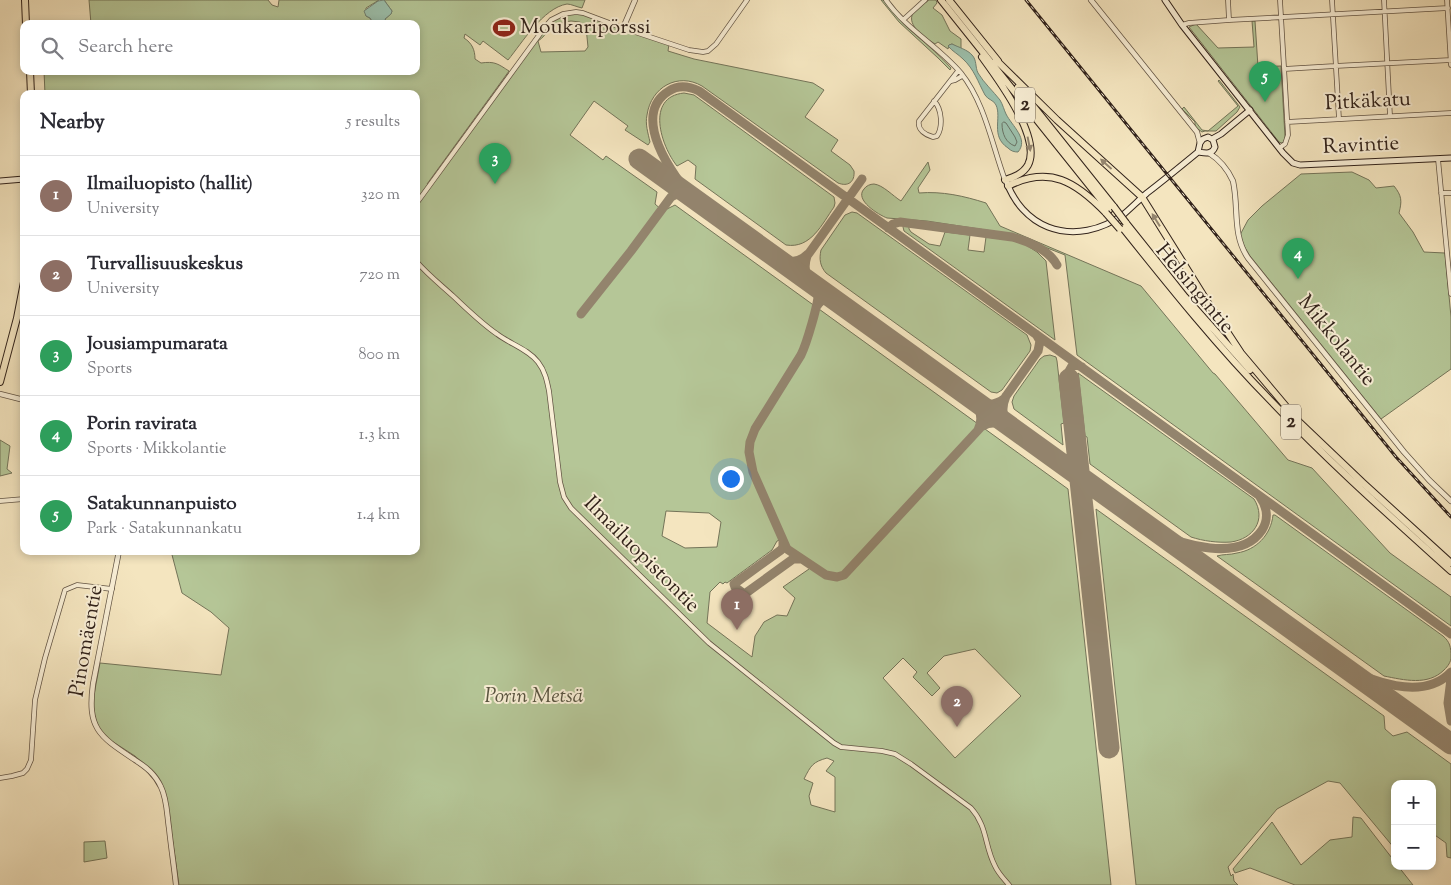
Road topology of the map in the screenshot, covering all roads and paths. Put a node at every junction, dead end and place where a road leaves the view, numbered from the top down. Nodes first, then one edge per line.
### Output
1 (25, 0) edge
2 (635, 0) edge
3 (747, 0) edge
4 (886, 0) edge
5 (925, 0) edge
6 (942, 0) edge
7 (949, 0) edge
8 (1091, 0) edge
9 (1165, 0) edge
10 (1228, 0) edge
11 (1280, 0) edge
12 (1332, 0) edge
13 (1384, 0) edge
14 (1447, 0) edge
15 (1448, 8) junction
16 (1384, 12) junction
17 (951, 13) junction
18 (1332, 14) junction
19 (1281, 17) junction
20 (26, 20) edge
21 (903, 20) junction
22 (1229, 20) junction
23 (1182, 24) junction
24 (623, 28) junction
25 (996, 60) junction
26 (1451, 60) edge
27 (1387, 63) junction
28 (1451, 65) edge
29 (1335, 66) junction
30 (1284, 69) junction
31 (958, 70) junction
32 (30, 75) edge
33 (962, 76) junction
34 (951, 81) junction
35 (31, 90) edge
36 (934, 101) junction
37 (1250, 110) junction
38 (1451, 113) edge
39 (1390, 116) junction
40 (1339, 119) junction
41 (1287, 122) junction
42 (1197, 132) junction
43 (1212, 141) junction
44 (1199, 147) junction
45 (1280, 148) junction
46 (1207, 153) junction
47 (1218, 158) junction
48 (1438, 158) junction
49 (1451, 158) edge
50 (20, 180) edge
51 (0, 181) edge
52 (1007, 183) junction
53 (1442, 193) junction
54 (1451, 193) edge
55 (1142, 197) junction
56 (420, 198) edge
57 (1109, 210) junction
58 (1444, 221) junction
59 (1451, 221) edge
60 (1122, 226) junction
61 (1448, 242) edge
62 (420, 265) edge
63 (1451, 294) edge
64 (20, 303) edge
65 (0, 382) edge
66 (0, 394) edge
67 (20, 399) edge
68 (1300, 423) junction
69 (20, 499) edge
70 (0, 501) edge
71 (1451, 501) edge
72 (118, 555) edge
73 (1451, 563) edge
74 (1451, 572) edge
75 (112, 589) junction
76 (0, 778) edge
77 (176, 885) edge
78 (1009, 885) edge

1 - 20 highway
2 - 24 street
3 - 24 street
4 - 21 street
5 - 21 street
6 - 17 highway, Helsingintie / 2
7 - 25 highway, Helsingintie / 2
8 - 42 street
9 - 23 main road, Ravintie
10 - 22 street
11 - 19 street
12 - 18 street
13 - 16 street
14 - 15 street
15 - 16 street
15 - 26 street
16 - 18 street
16 - 27 street
17 -> 52 highway
17 - 57 highway, Helsingintie / 2
18 - 19 street
18 - 29 street
19 - 22 street
19 - 30 street
21 - 31 street
22 - 23 street
23 - 37 main road, Ravintie
24 - 56 street
55 -> 25 highway
25 - 57 highway, Helsingintie / 2
26 - 27 street
26 - 28 street
27 - 29 street
27 - 39 street
29 - 30 street
29 - 40 street
30 - 41 street
31 - 33 street
31 - 34 street
32 - 35 highway
33 - 34 street
33 - 52 street
34 - 36 street
36 - 36 street
37 - 43 main road
37 - 45 main road, Ravintie
38 - 39 street, Pitkäkatu
39 - 40 street, Pitkäkatu
40 - 41 street, Pitkäkatu
41 - 45 street
42 - 43 street
42 - 44 street
43 - 44 main road
43 - 46 main road
43 - 47 street
44 - 46 main road
44 - 55 main road
45 - 48 main road, Ravintie
46 - 47 street
47 - 71 street, Mikkolantie
48 - 49 main road, Ravintie
48 - 53 street
50 - 51 main road
52 - 55 main road
52 - 57 highway
53 - 54 street
53 - 58 street
68 -> 55 highway
57 - 60 highway, Helsingintie / 2, bridge
58 - 59 street
58 - 61 street
60 - 68 highway, Helsingintie / 2
60 - 74 highway, Helsingintie / 2
61 - 63 street
62 - 78 street, Ilmailuopistontie
64 - 65 highway
66 - 67 street
68 - 73 highway, Helsingintie / 2
69 - 70 street
72 - 75 street, Pinomäentie
75 - 76 street
75 - 77 street, Pinomäentie

